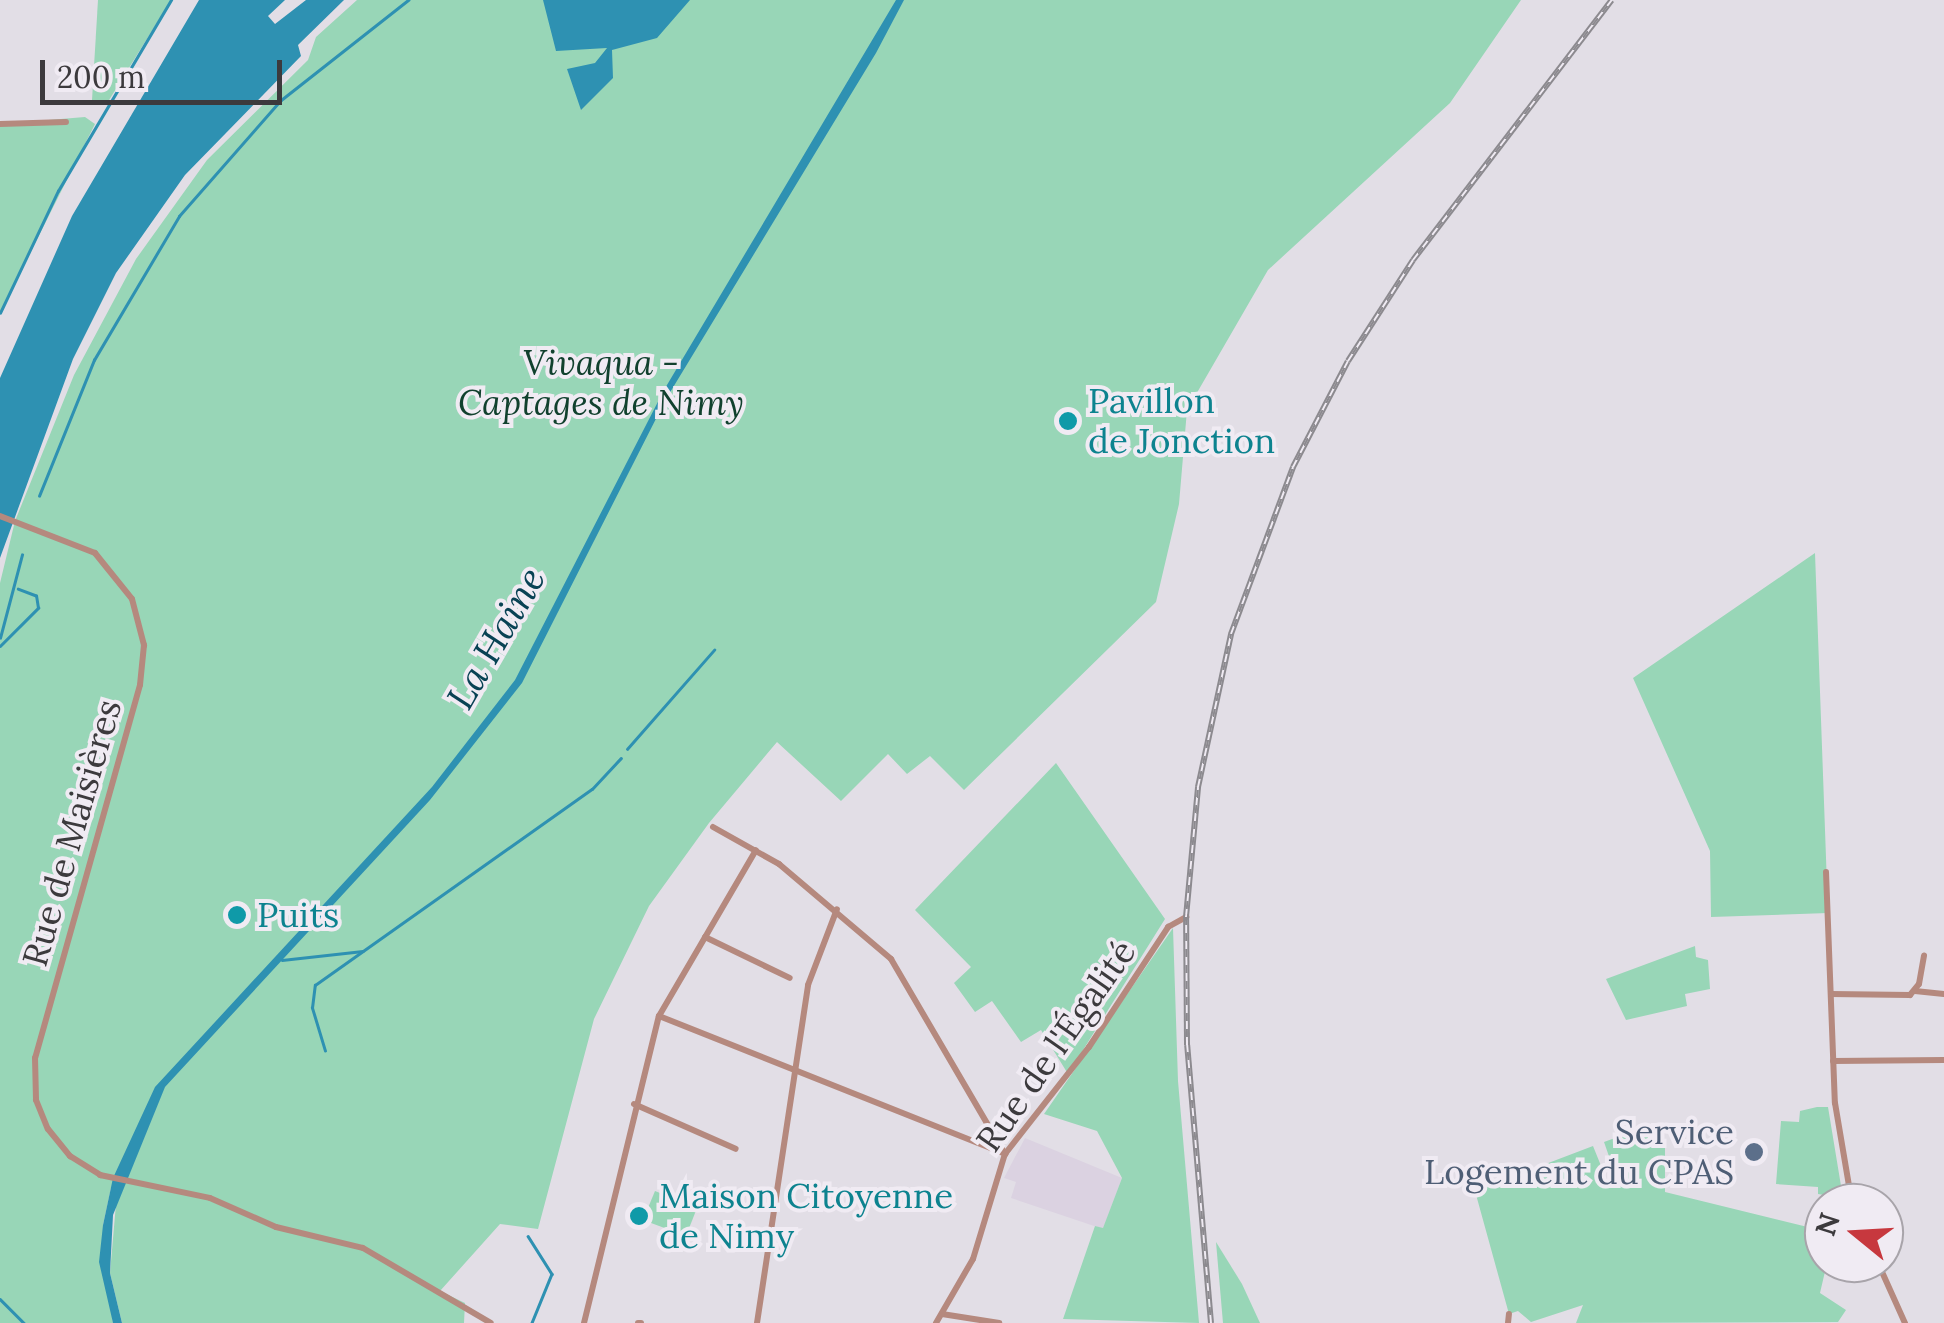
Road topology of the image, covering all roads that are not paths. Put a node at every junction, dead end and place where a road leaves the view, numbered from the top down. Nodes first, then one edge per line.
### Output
1 (66, 122) dead end
2 (0, 124) edge
3 (0, 516) edge
4 (713, 827) dead end
5 (756, 850) junction
6 (1826, 872) dead end
7 (837, 909) junction
8 (1186, 917) dead end
9 (705, 937) junction
10 (1924, 955) dead end
11 (790, 978) dead end
12 (1915, 991) junction
13 (1831, 994) junction
14 (1944, 994) edge
15 (659, 1016) junction
16 (1833, 1060) junction
17 (1944, 1060) edge
18 (792, 1072) junction
19 (634, 1104) junction
20 (736, 1149) dead end
21 (1004, 1154) junction
22 (1849, 1183) edge
23 (1887, 1283) edge
24 (942, 1314) junction
25 (491, 1323) edge
26 (584, 1323) edge
27 (757, 1323) edge
28 (936, 1323) edge
29 (1000, 1323) edge
30 (1904, 1323) edge

1 - 2 street
3 - 25 street, Rue de Maisières
4 - 5 street
5 - 7 street
5 - 9 street
6 - 13 street
7 - 18 street
7 - 21 street
8 - 21 street, Rue de l'Égalité
9 - 11 street
9 - 15 street
10 - 12 street
12 - 13 street
12 - 14 street
13 - 16 street
15 - 18 street
15 - 19 street
16 - 17 street
16 - 22 street
18 - 21 street
18 - 27 street
19 - 20 street
19 - 26 street
21 - 24 street, Rue de l'Égalité
23 - 30 street
24 - 28 street, Rue de l'Égalité
24 - 29 street

